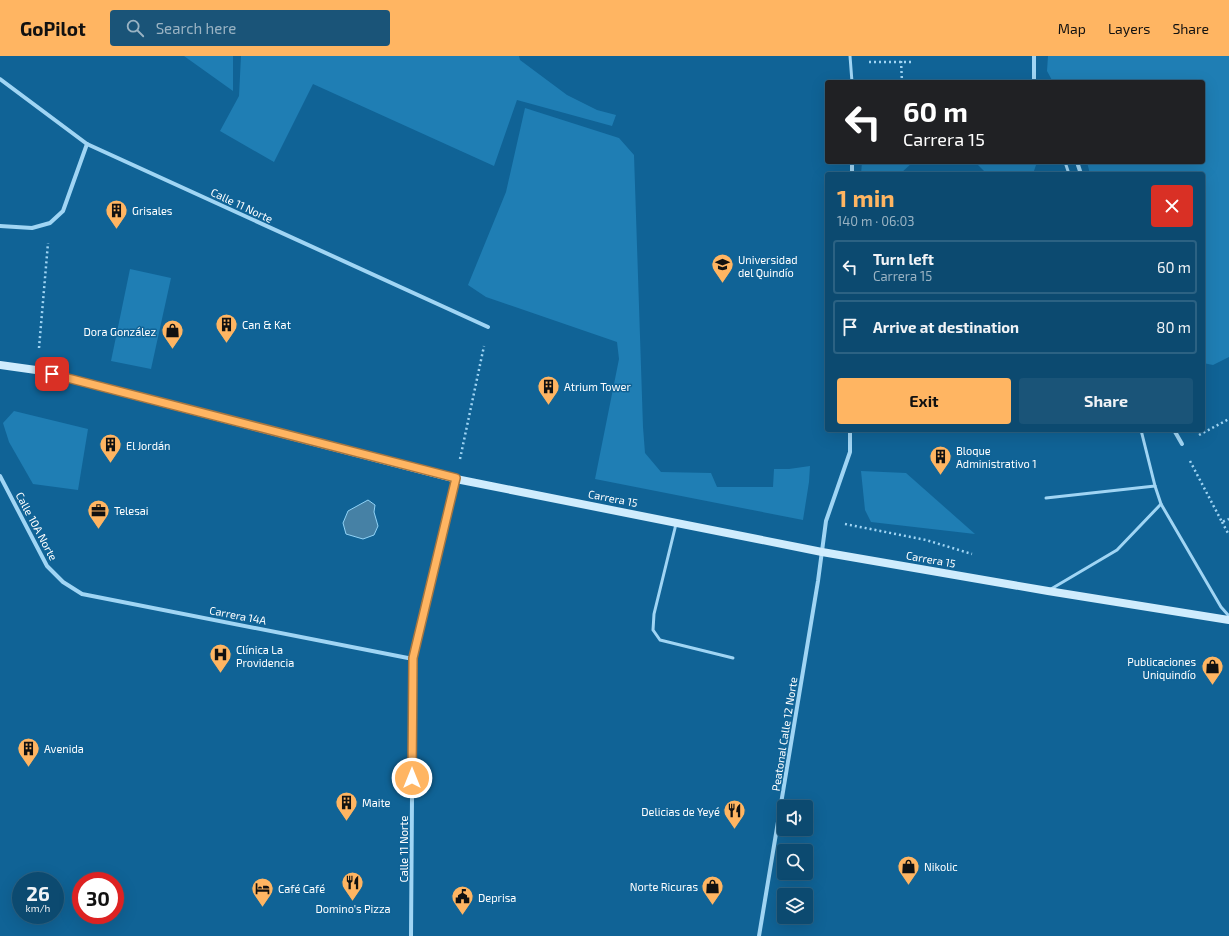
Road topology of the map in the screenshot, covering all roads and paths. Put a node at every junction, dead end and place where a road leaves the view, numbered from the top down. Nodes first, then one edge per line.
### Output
1 (850, 56) edge
2 (1034, 56) edge
3 (868, 62) dead end
4 (901, 62) junction
5 (911, 62) dead end
6 (0, 79) edge
7 (852, 80) edge
8 (902, 80) edge
9 (1034, 80) edge
10 (87, 144) junction
11 (50, 223) junction
12 (0, 226) edge
13 (488, 327) joint
14 (0, 365) edge
15 (36, 370) junction
16 (1229, 419) edge
17 (850, 432) edge
18 (1142, 432) edge
19 (1175, 432) edge
20 (1205, 432) edge
21 (1205, 432) edge
22 (1182, 444) junction
23 (0, 476) edge
24 (456, 478) junction
25 (1155, 486) junction
26 (1046, 498) dead end
27 (1161, 504) junction
28 (1229, 519) edge
29 (676, 522) junction
30 (1222, 522) junction
31 (1229, 535) edge
32 (822, 552) junction
33 (63, 582) joint
34 (1048, 591) junction
35 (1229, 616) edge
36 (1229, 620) edge
37 (413, 658) junction
38 (733, 658) dead end
39 (411, 936) edge
40 (759, 936) edge

1 - 7 lane
2 - 9 street
3 - 4 path
4 - 5 path
4 - 8 path
6 - 10 street, Calle 11 Norte
10 - 11 street
10 - 13 street, Calle 11 Norte
11 - 12 street
11 - 15 path
13 - 24 path
14 - 15 street, Carrera 15
15 - 24 street, Carrera 15
16 - 20 path
17 - 32 street, Peatonal Calle 12 Norte
18 - 25 lane
19 - 22 street
21 - 22 path
22 - 30 path
23 - 33 street, Calle 10A Norte
24 - 29 street, Carrera 15
24 - 37 street, Calle 11 Norte
25 - 26 lane
25 - 27 lane
27 - 34 lane
27 - 35 lane
28 - 30 path
29 - 32 street, Carrera 15
29 - 38 lane
30 - 31 path
32 - 34 street, Carrera 15
32 - 40 street, Peatonal Calle 12 Norte
33 - 37 street, Carrera 14A
34 - 36 street, Carrera 15
37 - 39 street, Calle 11 Norte

